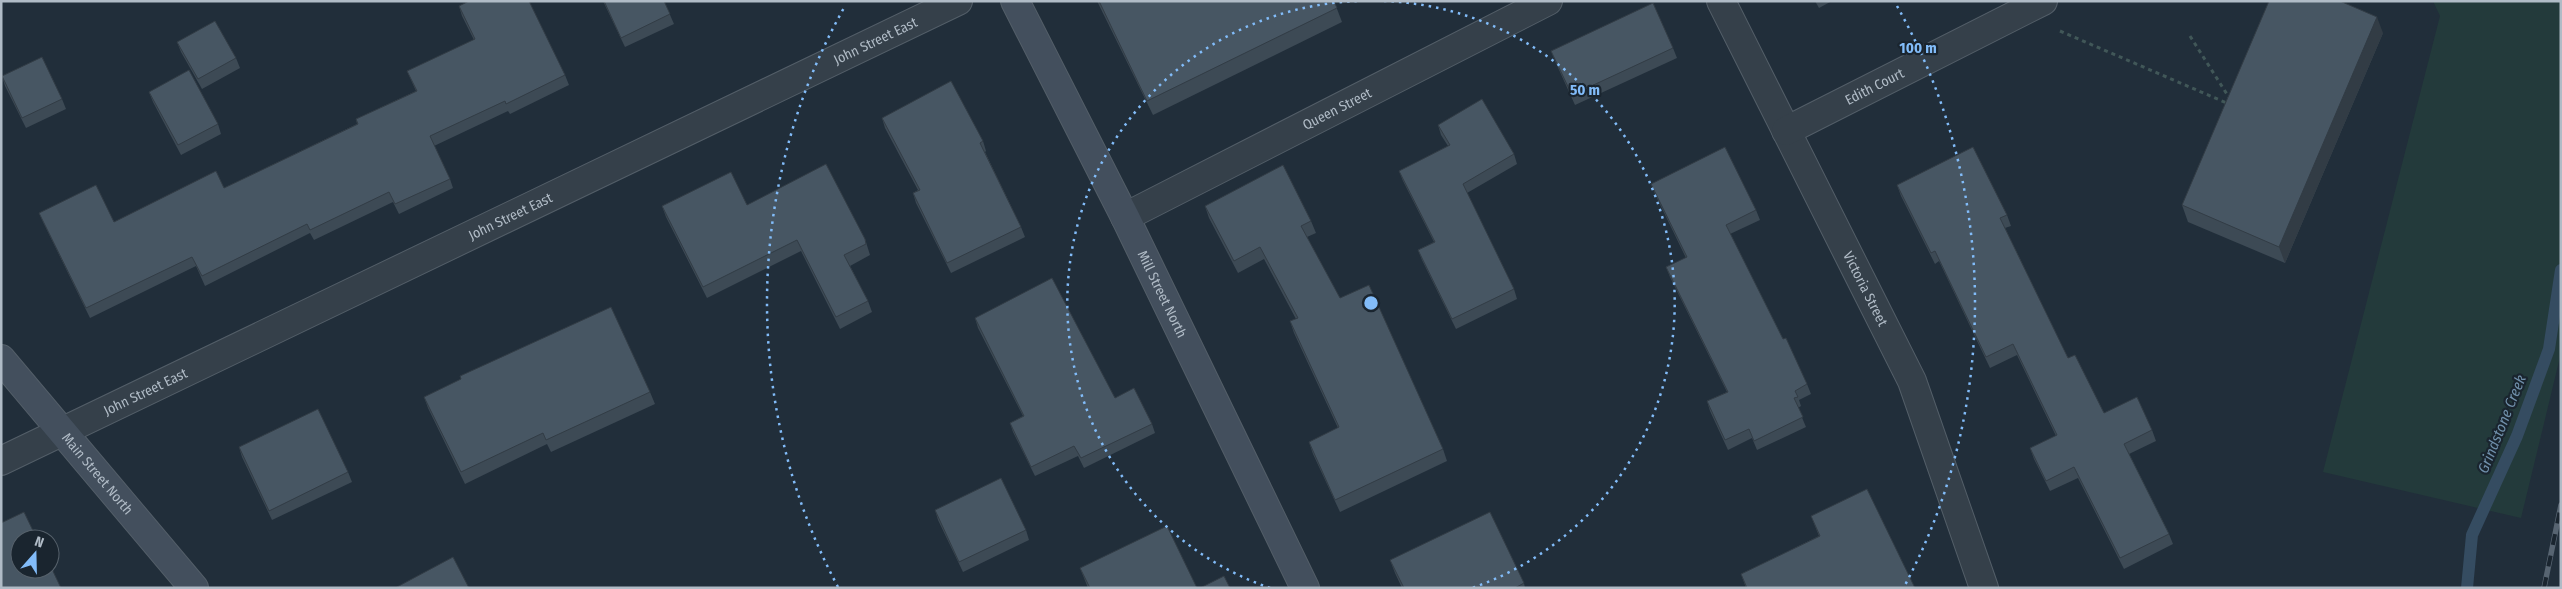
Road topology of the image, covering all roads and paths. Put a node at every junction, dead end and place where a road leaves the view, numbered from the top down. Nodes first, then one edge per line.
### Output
1 (958, 1) edge
2 (1015, 1) edge
3 (1548, 1) edge
4 (1721, 1) edge
5 (2031, 7) edge
6 (2190, 36) dead end
7 (1786, 131) junction
8 (1125, 217) junction
9 (1, 359) edge
10 (62, 432) junction
11 (1, 462) edge
12 (194, 588) edge
13 (1305, 588) edge
14 (1984, 588) edge

1 - 10 street, John Street East
2 - 8 main road, Mill Street North
3 - 8 street, Queen Street
4 - 7 street, Victoria Street
5 - 6 path
5 - 7 street, Edith Court
7 - 14 street, Victoria Street
8 - 13 main road, Mill Street North
9 - 10 main road, Main Street North
10 - 11 street, John Street East
10 - 12 main road, Main Street North

